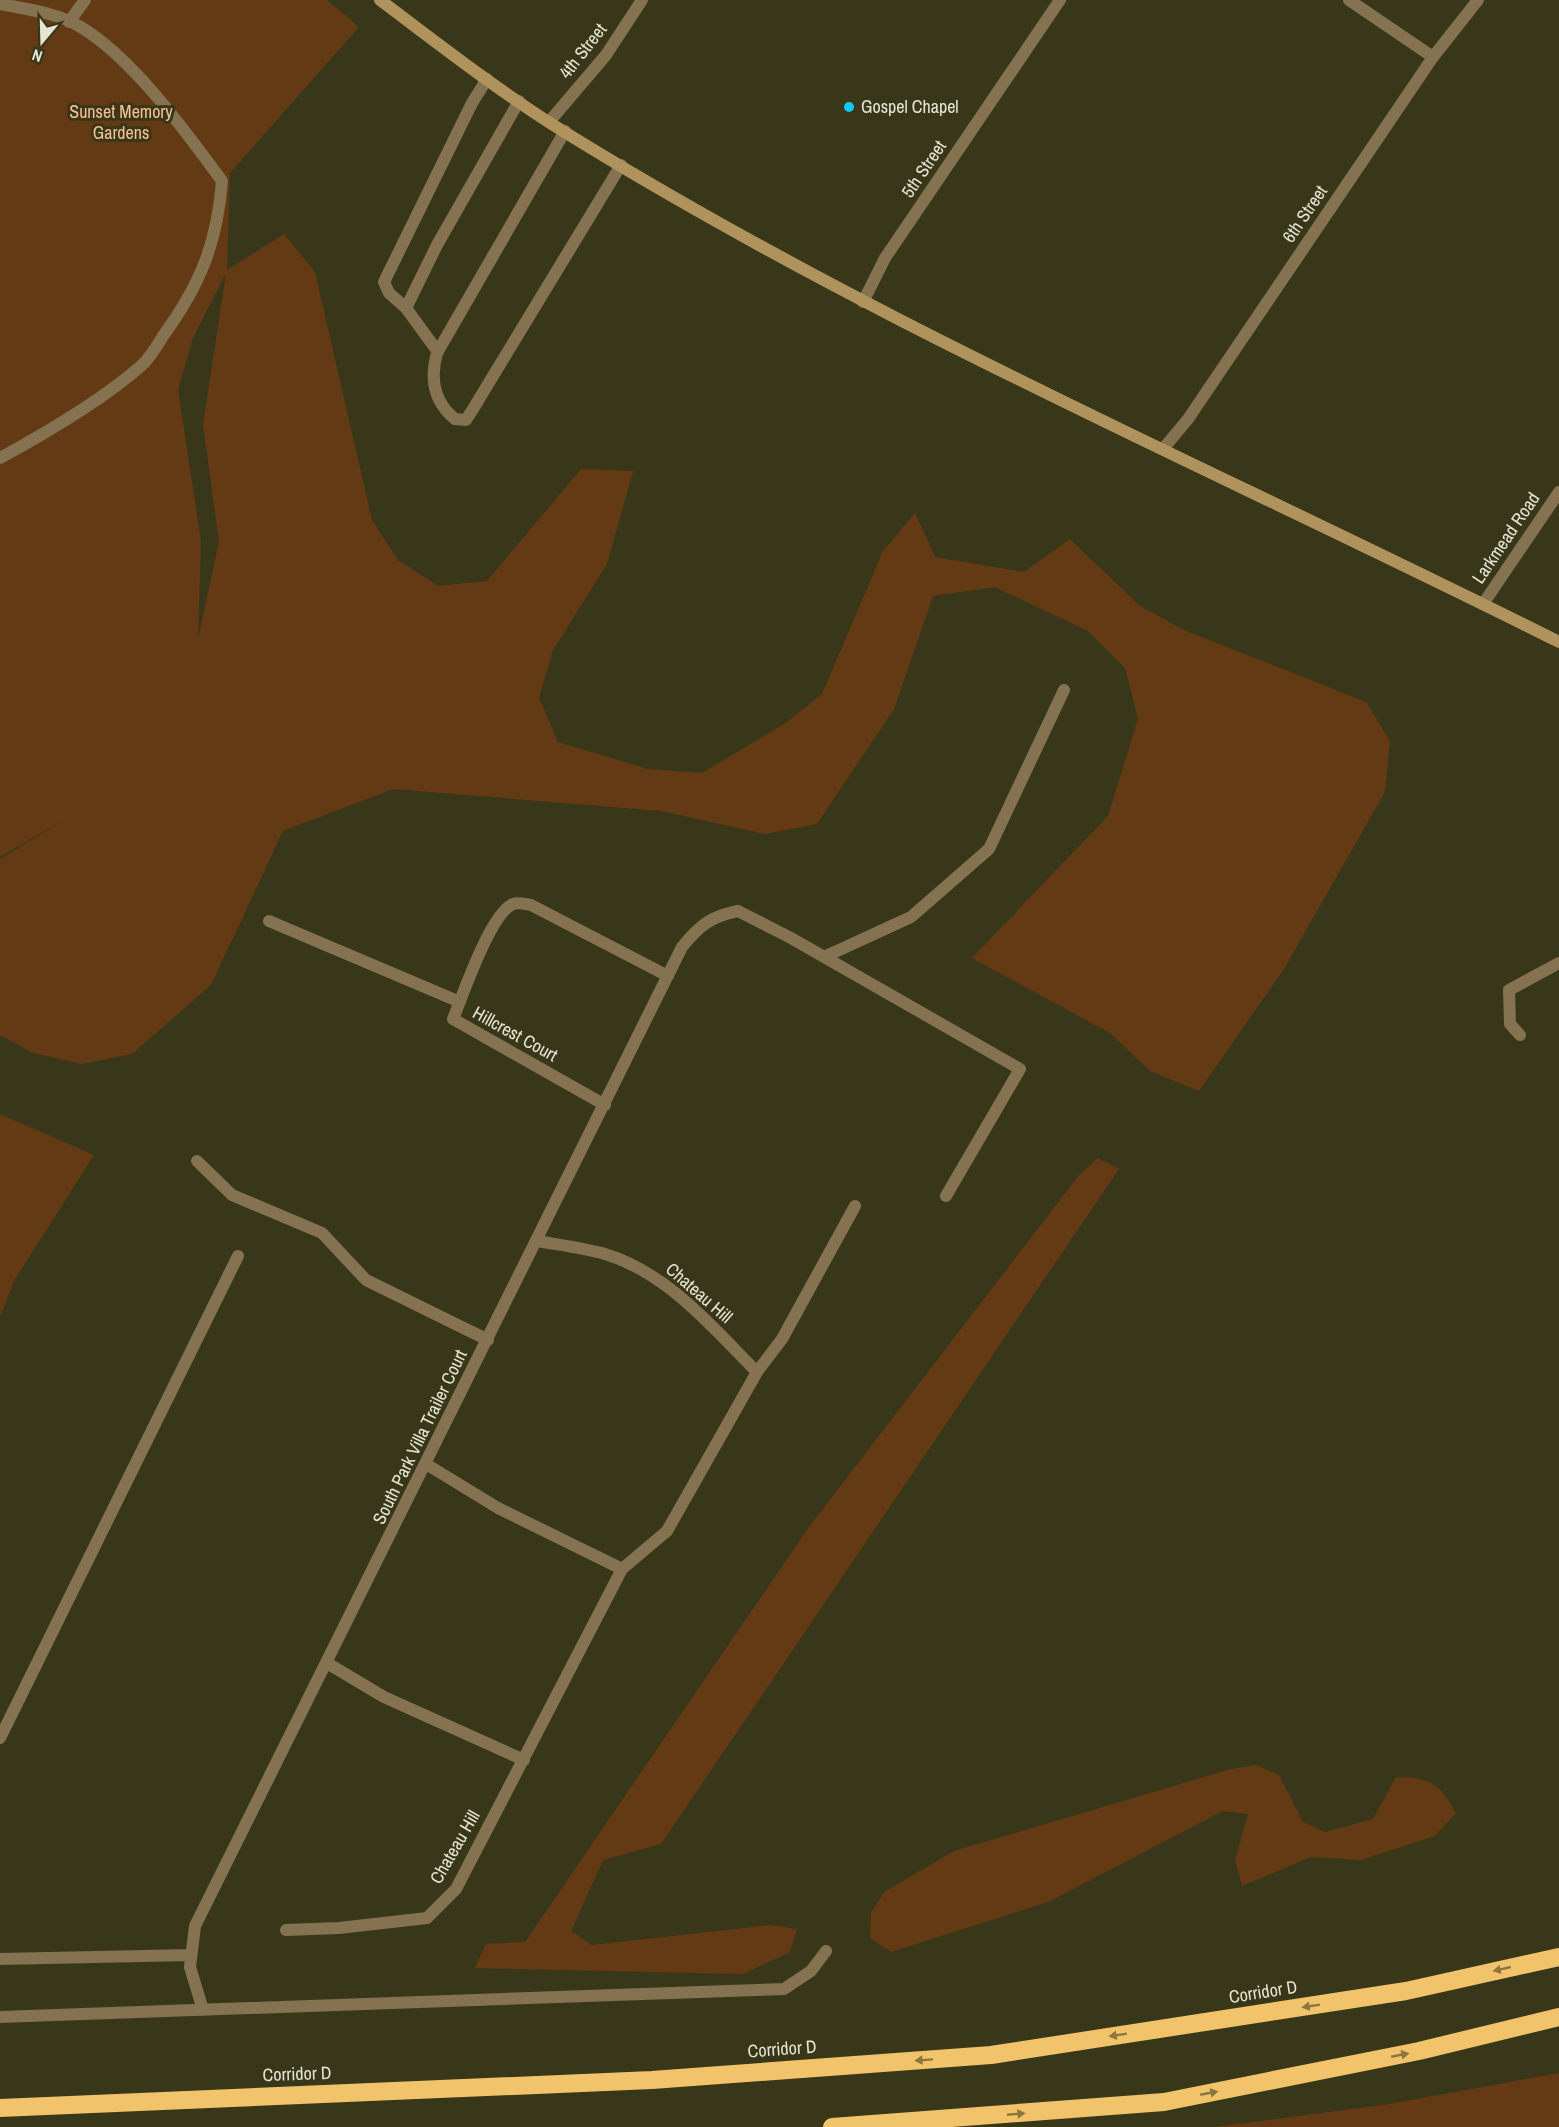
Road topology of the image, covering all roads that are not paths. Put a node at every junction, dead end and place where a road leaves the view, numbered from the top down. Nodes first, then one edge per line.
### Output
1 (85, 0) edge
2 (380, 0) edge
3 (642, 0) edge
4 (1060, 0) edge
5 (1349, 0) edge
6 (1478, 0) edge
7 (0, 4) edge
8 (69, 22) junction
9 (1433, 57) junction
10 (487, 79) junction
11 (519, 101) junction
12 (549, 122) junction
13 (565, 131) junction
14 (621, 165) junction
15 (863, 302) junction
16 (406, 308) junction
17 (438, 352) junction
18 (1163, 449) junction
19 (0, 458) edge
20 (1559, 492) edge
21 (1483, 604) junction
22 (1559, 642) edge
23 (1064, 690) dead end
24 (269, 921) dead end
25 (824, 957) junction
26 (1559, 963) edge
27 (668, 976) junction
28 (460, 1002) junction
29 (1520, 1035) dead end
30 (605, 1105) junction
31 (197, 1161) dead end
32 (946, 1196) dead end
33 (855, 1206) dead end
34 (537, 1241) junction
35 (238, 1256) dead end
36 (488, 1340) junction
37 (757, 1372) junction
38 (426, 1464) junction
39 (622, 1569) junction
40 (327, 1663) junction
41 (0, 1738) edge
42 (524, 1760) junction
43 (286, 1930) dead end
44 (826, 1951) dead end
45 (191, 1955) junction
46 (1559, 1956) edge
47 (0, 1959) edge
48 (203, 2010) junction
49 (0, 2017) edge
50 (1559, 2017) edge
51 (0, 2108) edge
52 (832, 2127) edge

1 - 8 street
2 - 10 main road
3 - 12 street, 4th Street
4 - 15 street, 5th Street
5 - 9 street
6 - 9 street, 6th Street
7 - 8 street
8 - 19 street
9 - 18 street, 6th Street
10 - 11 main road
10 - 16 street
11 - 12 main road
11 - 16 street
12 - 13 main road
13 - 14 main road
13 - 17 street
14 - 15 main road
14 - 17 street
15 - 18 main road
16 - 17 street
18 - 21 main road
20 - 21 street, Larkmead Road
21 - 22 main road
23 - 25 street
24 - 28 street
25 - 27 street, South Park Villa Trailer Court
25 - 32 street
26 - 29 street
27 - 28 street, Hillcrest Court
27 - 30 street, South Park Villa Trailer Court
28 - 30 street, Hillcrest Court
30 - 34 street, South Park Villa Trailer Court
31 - 36 street
33 - 37 street, Chateau Hill
34 - 36 street, South Park Villa Trailer Court
34 - 37 street, Chateau Hill
35 - 41 street
36 - 38 street, South Park Villa Trailer Court
37 - 39 street, Chateau Hill
38 - 39 street
38 - 40 street, South Park Villa Trailer Court
39 - 42 street, Chateau Hill
40 - 42 street
40 - 45 street, South Park Villa Trailer Court
42 - 43 street, Chateau Hill
44 - 48 street
45 - 47 street
45 - 48 street, South Park Villa Trailer Court
46 -> 51 highway, Corridor D
48 - 49 street
52 -> 50 highway

